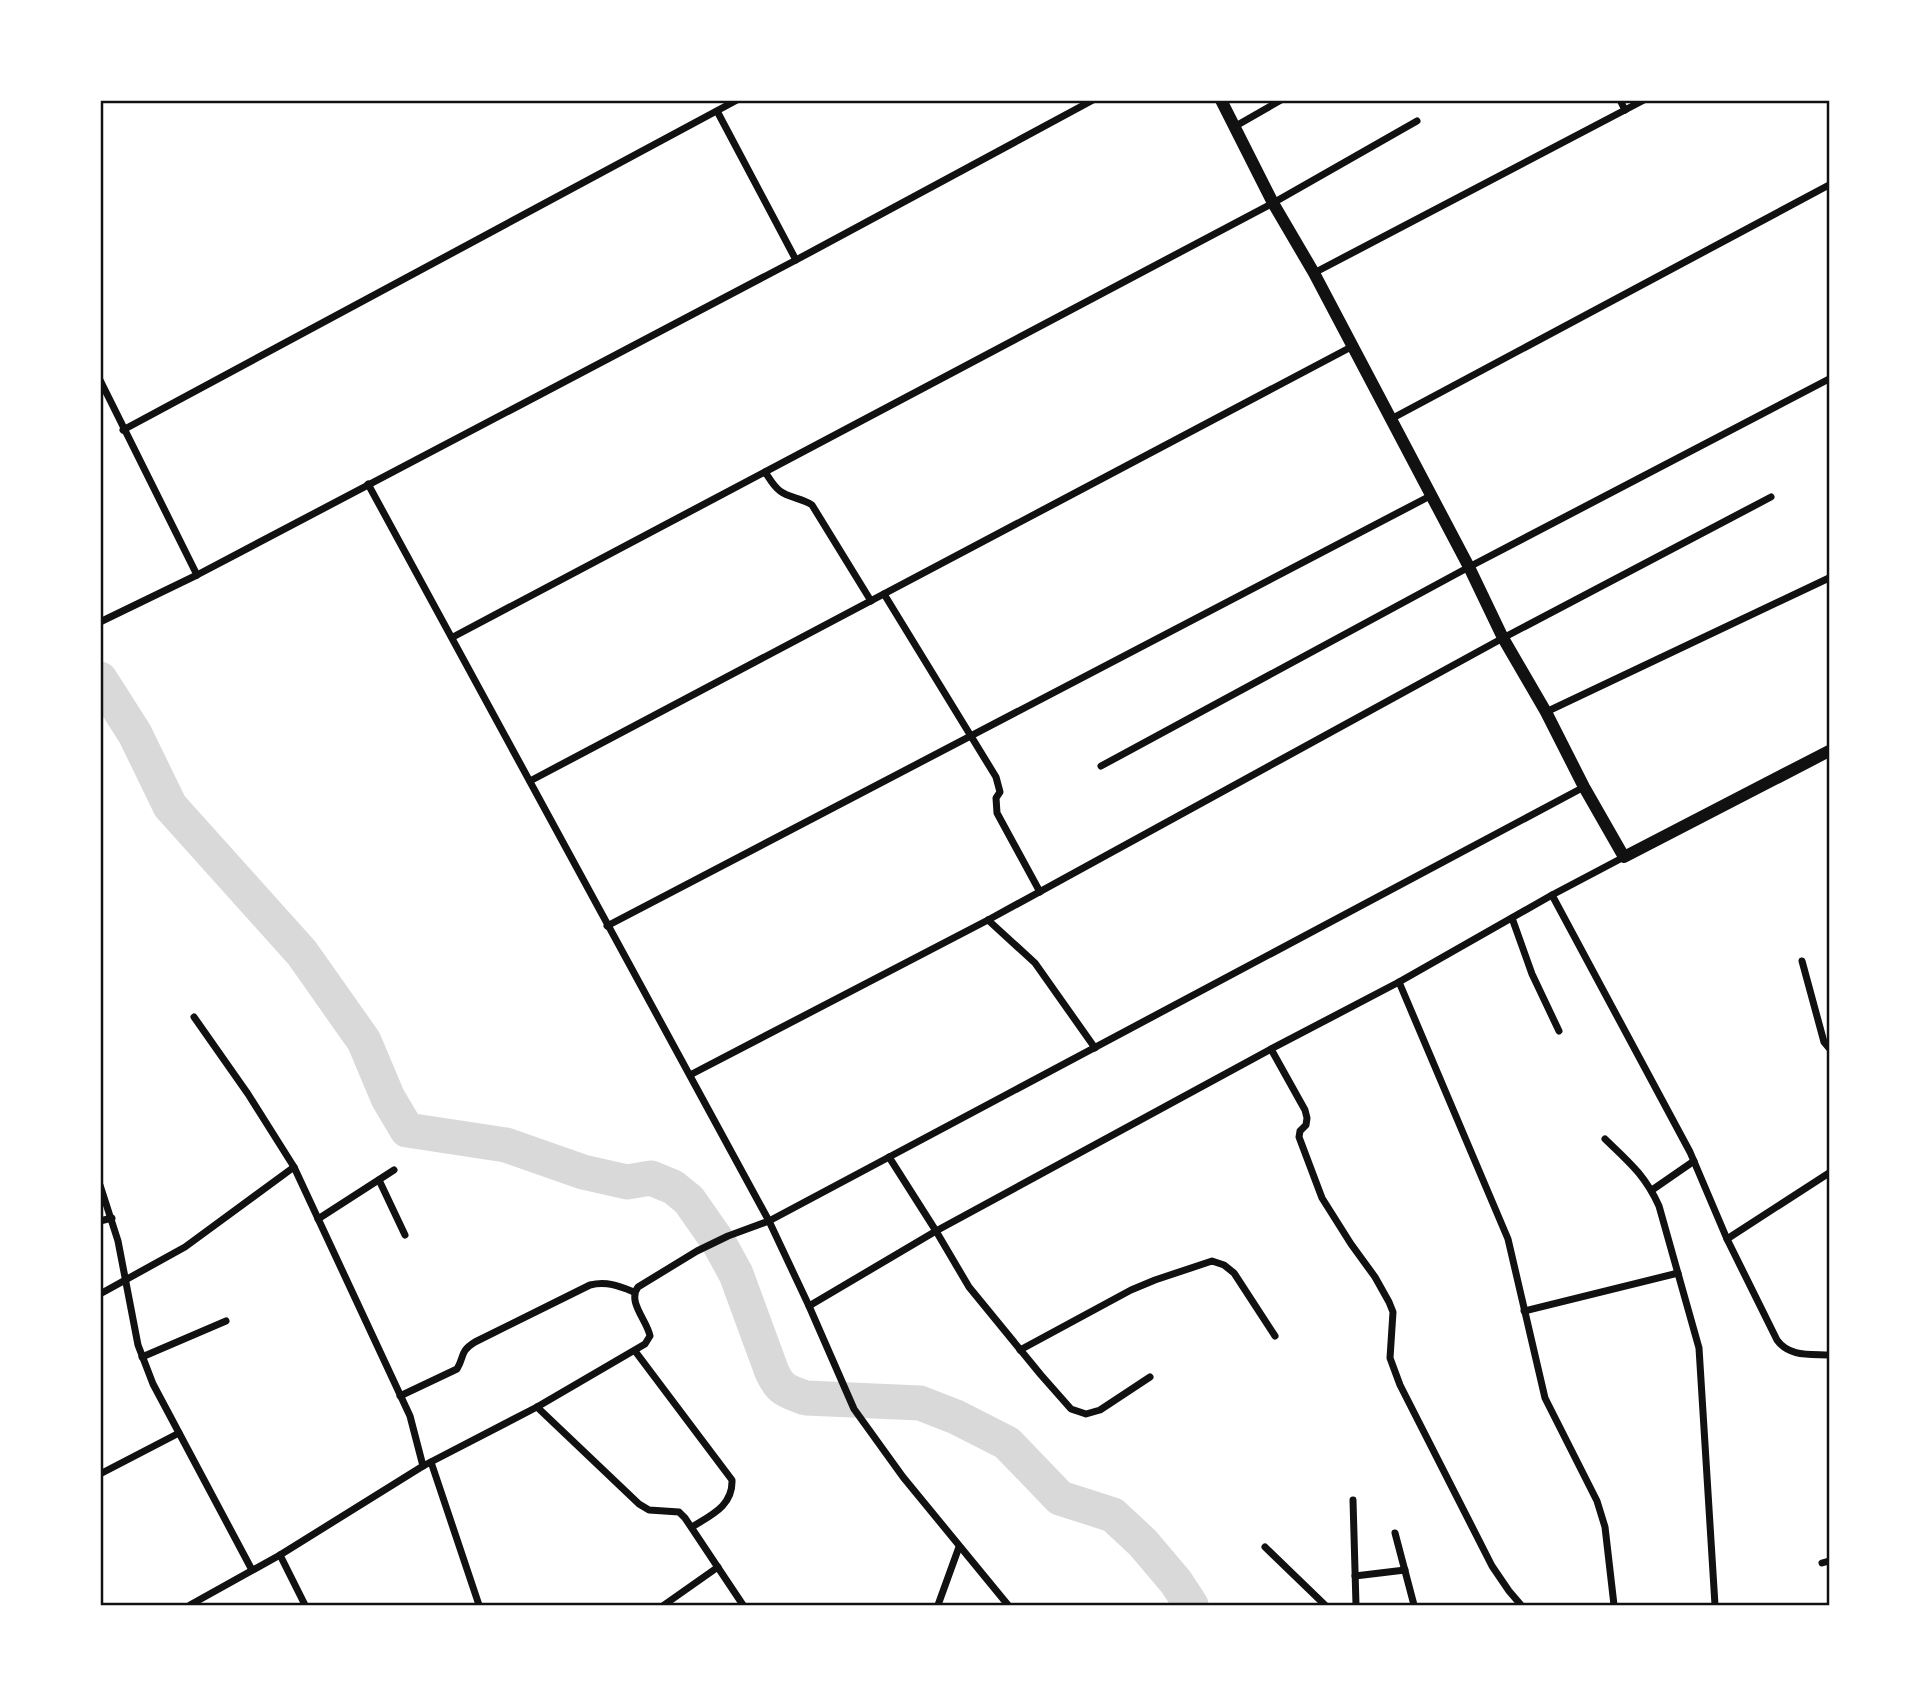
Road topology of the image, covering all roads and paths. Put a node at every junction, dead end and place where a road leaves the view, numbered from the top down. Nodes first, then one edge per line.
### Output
1 (737, 100) edge
2 (1093, 100) edge
3 (1221, 100) edge
4 (1281, 100) edge
5 (1620, 100) edge
6 (1644, 100) edge
7 (1625, 110) junction
8 (717, 111) junction
9 (1418, 121) dead end
10 (1234, 127) junction
11 (1829, 185) edge
12 (1273, 203) junction
13 (796, 260) junction
14 (1314, 273) junction
15 (1353, 346) junction
16 (1829, 379) edge
17 (100, 380) edge
18 (1391, 419) junction
19 (123, 429) junction
20 (765, 472) junction
21 (368, 484) junction
22 (1432, 495) junction
23 (1771, 497) dead end
24 (1469, 567) junction
25 (197, 575) junction
26 (1829, 578) edge
27 (884, 593) junction
28 (871, 601) junction
29 (100, 622) edge
30 (453, 637) junction
31 (1503, 639) junction
32 (1546, 712) junction
33 (971, 736) junction
34 (1829, 751) edge
35 (1101, 766) dead end
36 (530, 781) junction
37 (1584, 788) junction
38 (1624, 857) junction
39 (1040, 892) junction
40 (1552, 895) junction
41 (1512, 918) junction
42 (988, 920) junction
43 (607, 926) junction
44 (1802, 961) dead end
45 (1399, 982) junction
46 (194, 1017) dead end
47 (1559, 1031) dead end
48 (1095, 1048) junction
49 (1271, 1048) junction
50 (1829, 1050) edge
51 (690, 1075) junction
52 (1605, 1139) dead end
53 (889, 1157) junction
54 (1694, 1161) junction
55 (294, 1167) junction
56 (394, 1170) dead end
57 (1829, 1173) edge
58 (379, 1180) junction
59 (100, 1185) edge
60 (1652, 1190) junction
61 (112, 1218) junction
62 (318, 1220) junction
63 (100, 1221) edge
64 (769, 1221) junction
65 (936, 1231) junction
66 (405, 1235) dead end
67 (1727, 1239) junction
68 (1678, 1273) junction
69 (125, 1281) junction
70 (634, 1292) junction
71 (100, 1294) edge
72 (809, 1306) junction
73 (1524, 1311) junction
74 (226, 1321) dead end
75 (1275, 1336) dead end
76 (1020, 1350) junction
77 (635, 1351) junction
78 (1829, 1355) edge
79 (142, 1357) junction
80 (1150, 1377) dead end
81 (400, 1396) junction
82 (537, 1407) junction
83 (179, 1433) junction
84 (431, 1462) junction
85 (423, 1466) junction
86 (100, 1474) edge
87 (1353, 1500) dead end
88 (692, 1527) junction
89 (1395, 1533) dead end
90 (959, 1547) junction
91 (1265, 1547) dead end
92 (280, 1555) junction
93 (718, 1567) junction
94 (252, 1570) junction
95 (1405, 1570) junction
96 (1355, 1576) junction
97 (190, 1605) edge
98 (304, 1605) edge
99 (479, 1605) edge
100 (664, 1605) edge
101 (743, 1605) edge
102 (938, 1605) edge
103 (1008, 1605) edge
104 (1325, 1605) edge
105 (1356, 1605) edge
106 (1414, 1605) edge
107 (1521, 1605) edge
108 (1614, 1605) edge
109 (1715, 1605) edge

1 - 8 street
2 - 13 street
3 - 10 street
4 - 10 street
5 - 7 street
6 - 7 street
7 - 14 street
8 - 13 street
8 - 19 street
9 - 12 street
10 - 12 street
11 - 18 street
12 - 14 street
12 - 20 street
13 - 21 street
14 - 15 street
15 - 18 street
15 - 27 street
16 - 24 street
17 - 19 street
18 - 22 street
19 - 25 street
20 - 28 street
20 - 30 street
21 - 25 street
21 - 30 street
22 - 24 street
22 - 33 street
23 - 31 street
24 - 31 street
24 - 35 street
25 - 29 street
26 - 32 street
27 - 28 street
27 - 33 street
28 - 36 street
30 - 36 street
31 - 32 street
31 - 39 street
32 - 37 street
33 - 39 street
33 - 43 street
34 - 38 street
36 - 43 street
37 - 38 street
37 - 48 street
38 - 40 street
39 - 42 street
40 - 41 street
40 - 54 street
41 - 45 street
41 - 47 street
42 - 48 street
42 - 51 street
43 - 51 street
44 - 50 street
45 - 49 street
45 - 73 street
46 - 55 street
48 - 53 street
49 - 65 street
49 - 107 street
51 - 64 street
52 - 60 street
53 - 64 street
53 - 65 street
54 - 60 street
54 - 67 street
55 - 62 street
55 - 69 street
56 - 58 street
57 - 67 street
58 - 62 street
58 - 66 street
59 - 61 street
60 - 68 street
61 - 63 street
61 - 69 street
62 - 81 street
64 - 70 street
64 - 72 street
65 - 72 street
65 - 76 street
67 - 78 street
68 - 73 street
68 - 109 street
69 - 71 street
69 - 79 street
70 - 77 street
70 - 81 street
72 - 90 street
73 - 108 street
74 - 79 street
75 - 76 street
76 - 80 street
77 - 82 street
77 - 88 street
79 - 83 street
81 - 85 street
82 - 84 street
82 - 88 street
83 - 86 street
83 - 94 street
84 - 85 street
84 - 99 street
85 - 92 street
87 - 96 street
88 - 93 street
89 - 95 street
90 - 102 street
90 - 103 street
91 - 104 street
92 - 94 street
92 - 98 street
93 - 100 street
93 - 101 street
94 - 97 street
95 - 96 street
95 - 106 street
96 - 105 street

